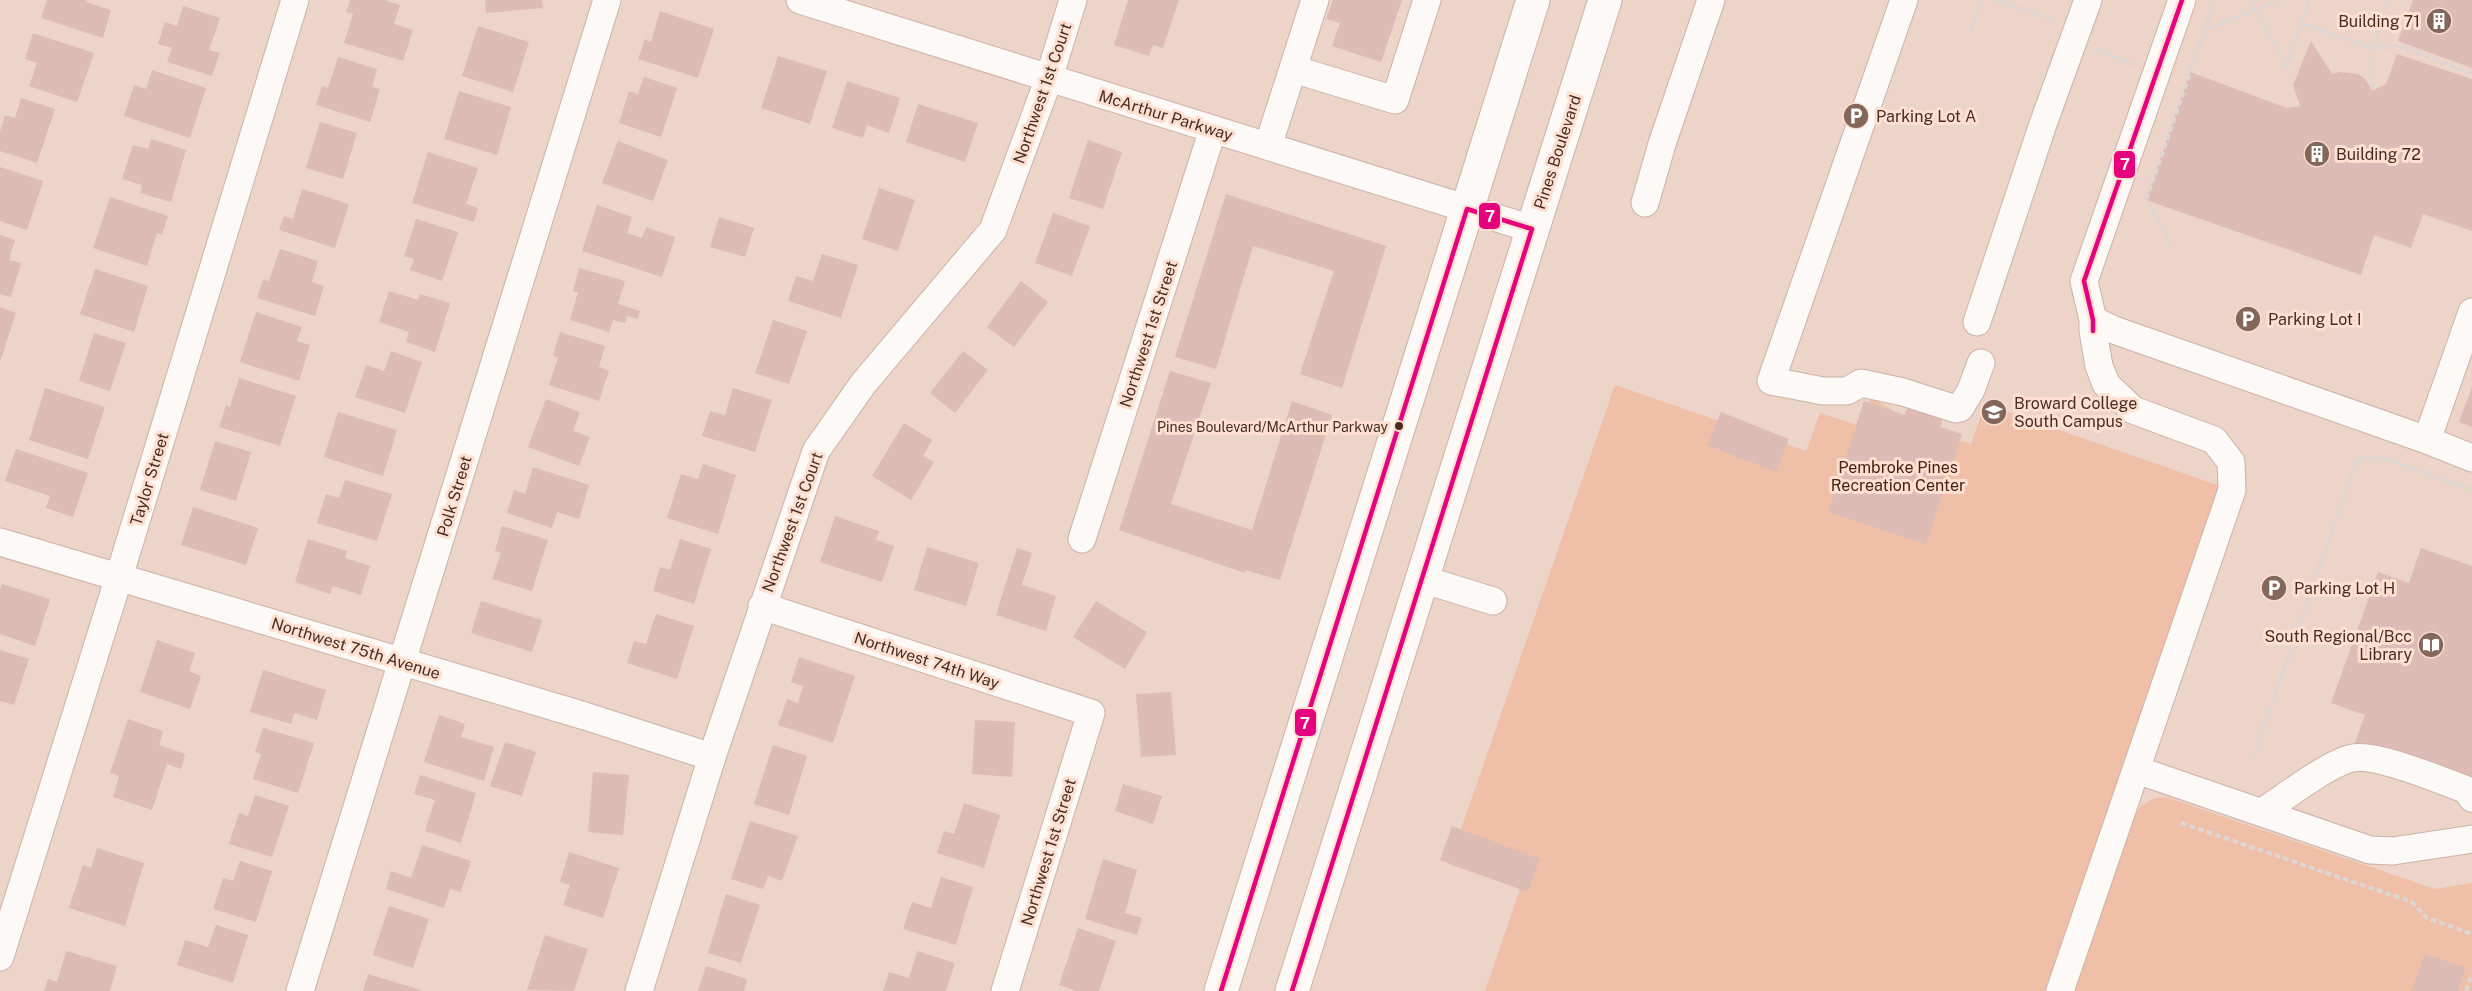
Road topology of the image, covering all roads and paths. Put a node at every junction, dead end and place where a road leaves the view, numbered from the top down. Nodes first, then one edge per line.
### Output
1 (295, 0) edge
2 (607, 0) edge
3 (800, 0) edge
4 (1073, 0) edge
5 (1315, 0) edge
6 (1427, 0) edge
7 (1533, 0) edge
8 (1605, 0) edge
9 (1711, 0) edge
10 (1904, 0) edge
11 (1982, 0) edge
12 (1996, 0) edge
13 (2088, 0) edge
14 (2182, 0) edge
15 (2214, 0) edge
16 (2252, 0) edge
17 (2278, 0) edge
18 (2309, 0) edge
19 (2386, 0) edge
20 (2256, 9) junction
21 (2301, 23) junction
22 (2078, 29) junction
23 (2205, 30) junction
24 (1971, 31) dead end
25 (2373, 48) junction
26 (1293, 69) junction
27 (2472, 73) edge
28 (1049, 78) junction
29 (2373, 89) dead end
30 (1213, 129) junction
31 (1268, 146) junction
32 (1645, 202) dead end
33 (1467, 208) junction
34 (1532, 229) junction
35 (2171, 247) dead end
36 (2472, 312) edge
37 (2093, 320) junction
38 (1977, 322) dead end
39 (2466, 348) edge
40 (1982, 363) dead end
41 (2427, 440) junction
42 (2472, 459) edge
43 (2472, 490) edge
44 (1082, 539) dead end
45 (0, 542) edge
46 (119, 577) junction
47 (1422, 579) junction
48 (1493, 601) dead end
49 (762, 606) junction
50 (402, 662) junction
51 (1091, 713) joint
52 (2254, 755) dead end
53 (712, 757) junction
54 (2137, 770) junction
55 (2472, 798) edge
56 (2262, 812) junction
57 (2181, 823) dead end
58 (2472, 839) edge
59 (2472, 934) edge
60 (0, 957) edge
61 (2472, 973) edge
62 (300, 991) edge
63 (639, 991) edge
64 (1005, 991) edge
65 (1221, 991) edge
66 (1292, 991) edge
67 (2060, 991) edge
68 (2466, 991) edge

1 - 46 street, Taylor Street
2 - 50 street, Polk Street
3 - 28 street, McArthur Parkway
4 - 28 street, Northwest 1st Court
5 - 26 street
6 - 26 street
7 - 33 highway
8 - 34 highway, Pines Boulevard
9 - 32 street
10 - 40 street
11 - 24 path
12 - 22 path
13 - 22 street
14 - 37 street
15 - 23 path
16 - 20 path
17 - 20 path
18 - 21 path
19 - 25 path
20 - 21 path
20 - 23 path
21 - 25 path
22 - 38 street
23 - 35 path
25 - 27 path
25 - 29 path
26 - 31 street
28 - 30 street, McArthur Parkway
28 - 49 street, Northwest 1st Court
30 - 31 street, McArthur Parkway
30 - 44 street, Northwest 1st Street
31 - 33 street, McArthur Parkway
33 - 34 street, McArthur Parkway
33 - 65 highway
34 - 47 highway, Pines Boulevard
36 - 39 street
37 - 41 street
37 - 54 street
39 - 41 street
41 - 42 street
43 - 52 path
45 - 46 street, Northwest 75th Avenue
46 - 50 street, Northwest 75th Avenue
46 - 60 street, Taylor Street
47 - 48 street
47 - 66 highway, Pines Boulevard
49 - 51 street, Northwest 74th Way
49 - 53 street, Northwest 1st Court
50 - 53 street, Northwest 75th Avenue
50 - 62 street, Polk Street
51 - 64 street, Northwest 1st Street
53 - 63 street, Northwest 1st Court
54 - 56 street
54 - 67 street
55 - 56 street
56 - 58 street
57 - 59 path
61 - 68 path

